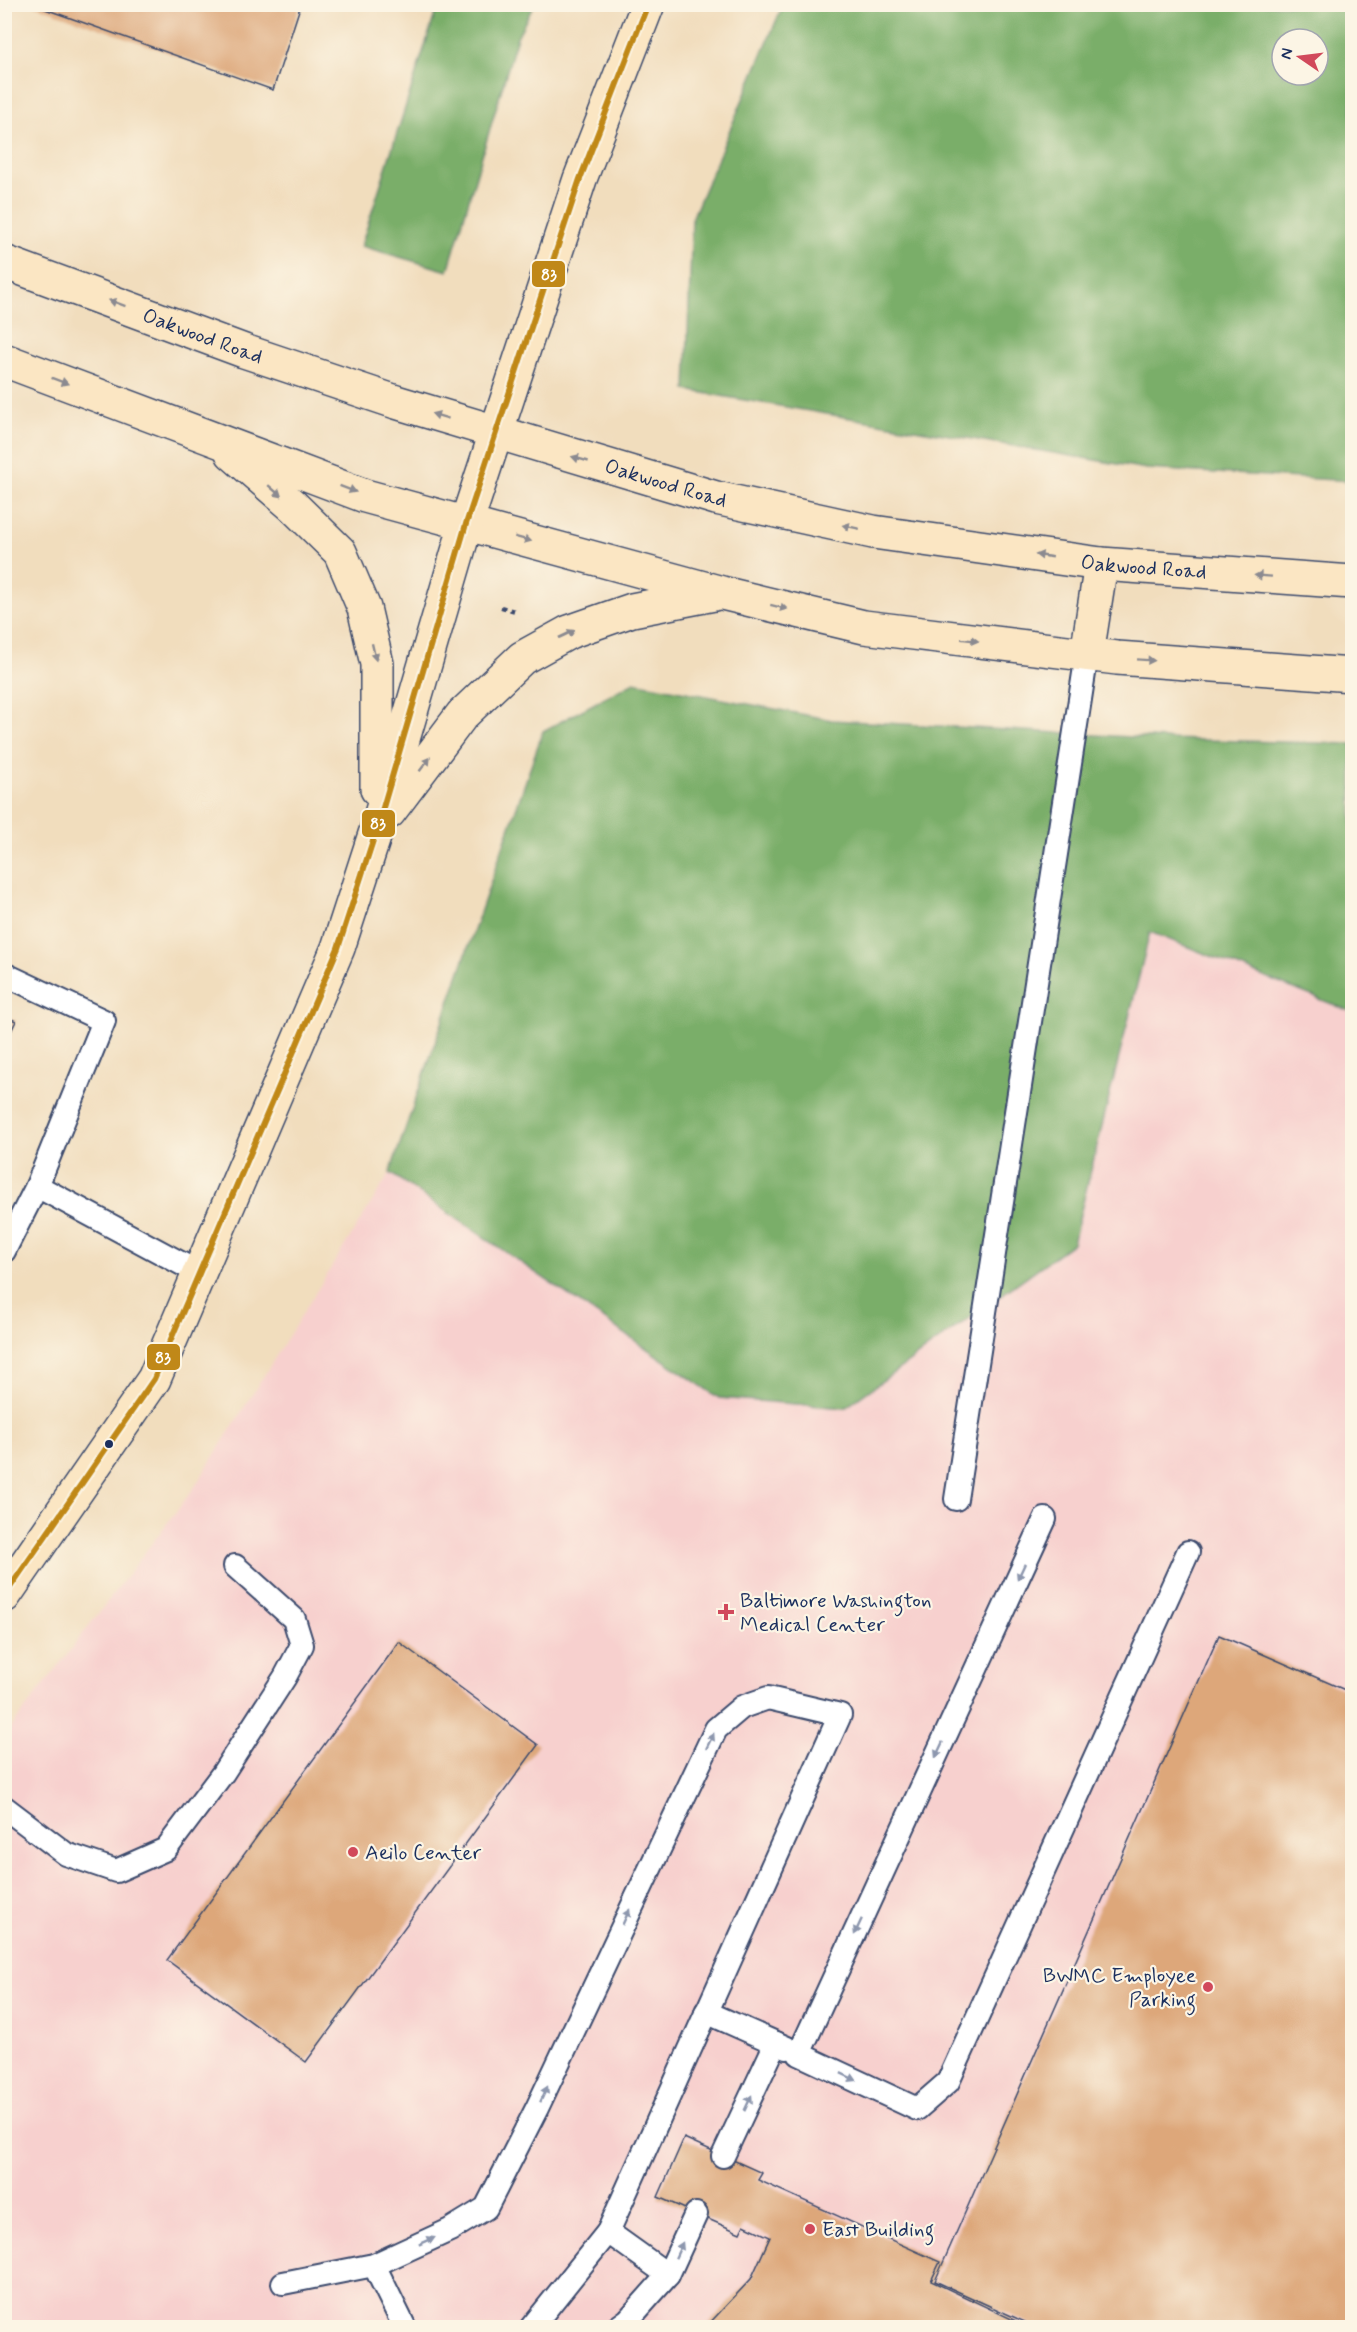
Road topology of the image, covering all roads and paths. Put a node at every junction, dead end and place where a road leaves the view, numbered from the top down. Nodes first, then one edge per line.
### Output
1 (648, 4) edge
2 (4, 262) edge
3 (4, 360) edge
4 (495, 433) junction
5 (215, 438) junction
6 (466, 524) junction
7 (1101, 564) junction
8 (1353, 582) edge
9 (722, 593) junction
10 (1087, 654) junction
11 (1353, 675) edge
12 (378, 828) junction
13 (4, 974) edge
14 (37, 1186) junction
15 (4, 1251) edge
16 (199, 1273) junction
17 (956, 1499) dead end
18 (1045, 1519) dead end
19 (1188, 1552) dead end
20 (235, 1566) dead end
21 (4, 1596) edge
22 (4, 1807) edge
23 (706, 2012) junction
24 (776, 2043) junction
25 (799, 2054) junction
26 (723, 2156) dead end
27 (696, 2214) dead end
28 (608, 2232) junction
29 (374, 2265) junction
30 (668, 2275) junction
31 (283, 2283) dead end
32 (405, 2328) edge
33 (531, 2328) edge
34 (617, 2328) edge

1 - 4 street
4 -> 2 street, Oakwood Road
3 -> 5 street
4 - 6 street
7 -> 4 street, Oakwood Road
5 -> 6 street
5 -> 12 street
6 -> 9 street
6 - 12 street
8 -> 7 street, Oakwood Road
7 - 10 street
9 -> 10 street
12 -> 9 street
10 -> 11 street
10 - 17 lane
12 - 16 street
13 - 14 lane
14 - 15 lane
14 - 16 lane
16 - 21 street
18 -> 25 lane
25 -> 19 lane
20 - 22 lane
23 - 24 lane
23 - 28 lane
29 -> 23 lane
24 - 25 lane
26 -> 24 lane
30 -> 27 lane
28 - 30 lane
28 - 33 lane
29 - 31 lane
29 - 32 lane
30 - 34 lane

